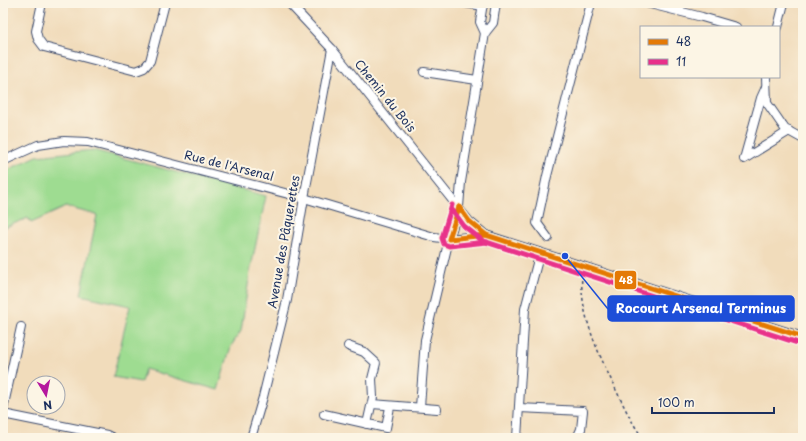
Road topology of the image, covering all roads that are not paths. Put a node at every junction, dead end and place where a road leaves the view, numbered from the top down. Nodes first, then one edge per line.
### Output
1 (42, 3) edge
2 (165, 3) edge
3 (289, 3) edge
4 (465, 3) edge
5 (496, 3) edge
6 (591, 3) edge
7 (646, 3) edge
8 (784, 3) edge
9 (483, 4) edge
10 (733, 26) edge
11 (778, 26) edge
12 (485, 33) junction
13 (332, 49) junction
14 (424, 72) dead end
15 (766, 78) edge
16 (478, 80) junction
17 (766, 87) junction
18 (789, 131) junction
19 (803, 138) edge
20 (3, 161) edge
21 (304, 198) junction
22 (459, 208) junction
23 (486, 235) junction
24 (548, 238) dead end
25 (449, 239) junction
26 (540, 252) junction
27 (21, 327) dead end
28 (803, 337) edge
29 (348, 346) dead end
30 (372, 404) junction
31 (390, 407) junction
32 (420, 407) junction
33 (519, 408) junction
34 (3, 409) edge
35 (437, 409) dead end
36 (3, 414) edge
37 (324, 414) dead end
38 (367, 424) junction
39 (113, 438) edge
40 (251, 438) edge
41 (517, 438) edge
42 (578, 438) edge

1 - 2 street
3 - 13 street, Chemin du Bois
4 - 9 street
5 - 12 street
6 - 24 street
7 - 10 street
8 - 11 street
9 - 12 street
12 - 16 street
13 - 21 street, Avenue des Pâquerettes
13 - 22 street, Chemin du Bois
14 - 16 street
15 - 17 street
16 - 22 street
17 - 18 street
17 - 18 street
18 - 19 street
20 - 21 street, Rue de l'Arsenal
21 - 25 street, Rue de l'Arsenal
21 - 40 street, Avenue des Pâquerettes
22 - 23 street, Chemin du Bois
22 - 25 street
23 - 25 street, Chemin du Bois
23 - 26 street, Chemin du Bois
25 - 32 street
26 - 28 street, Chemin du Bois
26 - 33 street
27 - 34 street
29 - 30 street
30 - 31 street
30 - 38 street
31 - 32 street
31 - 38 street
32 - 35 street
33 - 41 street
33 - 42 street
36 - 39 street
37 - 38 street

